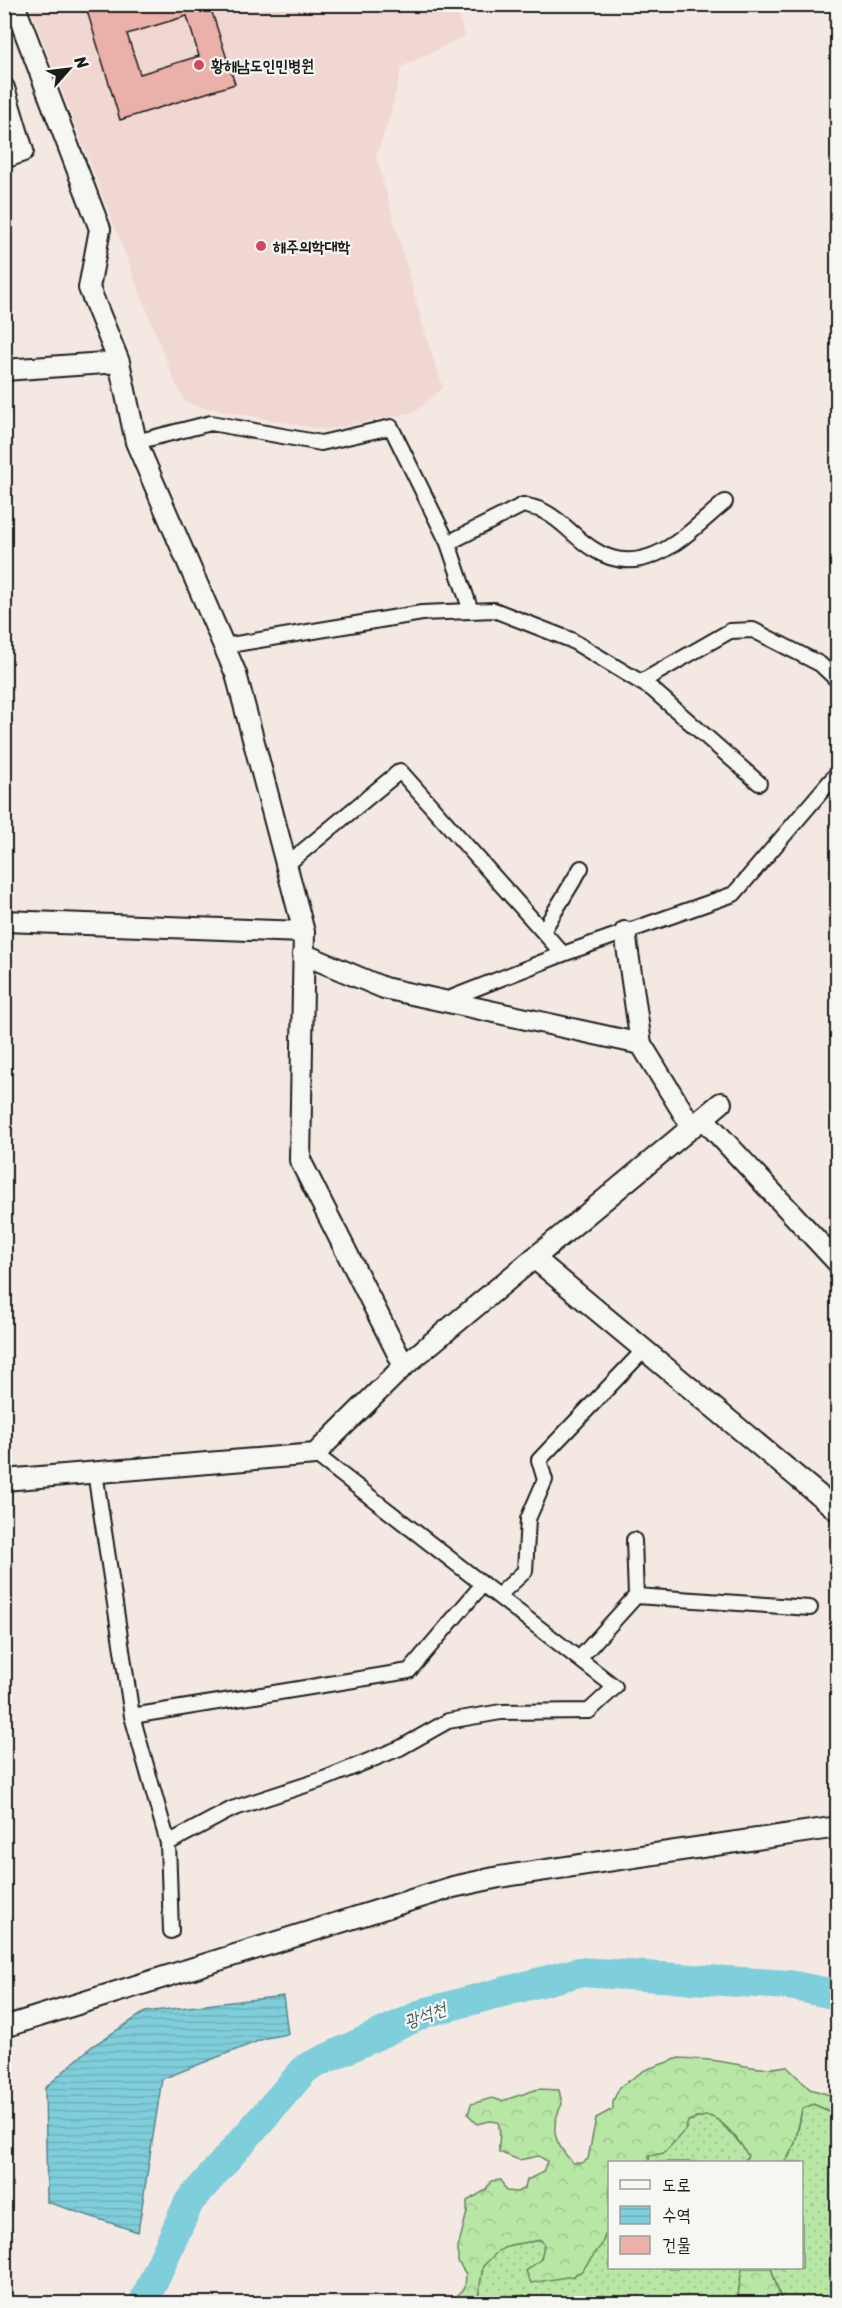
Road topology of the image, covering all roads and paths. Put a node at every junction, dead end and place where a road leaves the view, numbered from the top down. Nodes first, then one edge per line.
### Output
1 (14, 4) edge
2 (4, 88) edge
3 (4, 158) edge
4 (119, 362) junction
5 (4, 370) edge
6 (136, 442) junction
7 (725, 502) dead end
8 (448, 543) junction
9 (471, 611) junction
10 (224, 646) junction
11 (837, 681) edge
12 (641, 682) junction
13 (837, 772) edge
14 (759, 783) dead end
15 (286, 865) junction
16 (581, 868) dead end
17 (4, 921) edge
18 (543, 931) junction
19 (304, 932) junction
20 (625, 932) junction
21 (303, 954) junction
22 (563, 954) junction
23 (446, 1000) junction
24 (640, 1044) junction
25 (721, 1103) dead end
26 (697, 1122) junction
27 (534, 1258) junction
28 (837, 1263) edge
29 (644, 1350) junction
30 (404, 1366) junction
31 (315, 1454) junction
32 (95, 1472) junction
33 (4, 1480) edge
34 (837, 1511) edge
35 (634, 1540) dead end
36 (483, 1584) junction
37 (498, 1596) junction
38 (636, 1596) junction
39 (810, 1608) dead end
40 (579, 1659) junction
41 (132, 1716) junction
42 (837, 1827) edge
43 (168, 1843) junction
44 (171, 1931) dead end
45 (4, 2027) edge

1 - 4 street
2 - 3 street
4 - 5 street
4 - 6 street
6 - 8 street
6 - 10 street
7 - 8 street
8 - 9 street
9 - 10 street
9 - 12 street
10 - 15 street
11 - 12 street
12 - 14 street
13 - 20 street
15 - 18 street
15 - 19 street
16 - 18 street
17 - 19 street
18 - 22 street
19 - 21 street
20 - 22 street
20 - 24 street
21 - 23 street
21 - 30 street
22 - 23 street
23 - 24 street
24 - 26 street
25 - 26 street
26 - 27 street
26 - 28 street
27 - 29 street
27 - 30 street
29 - 34 street
29 - 37 street
30 - 31 street
31 - 32 street
31 - 36 street
32 - 33 street
32 - 41 street
35 - 38 street
36 - 37 street
36 - 41 street
37 - 40 street
38 - 39 street
38 - 40 street
40 - 43 street
41 - 43 street
42 - 45 street
43 - 44 street

